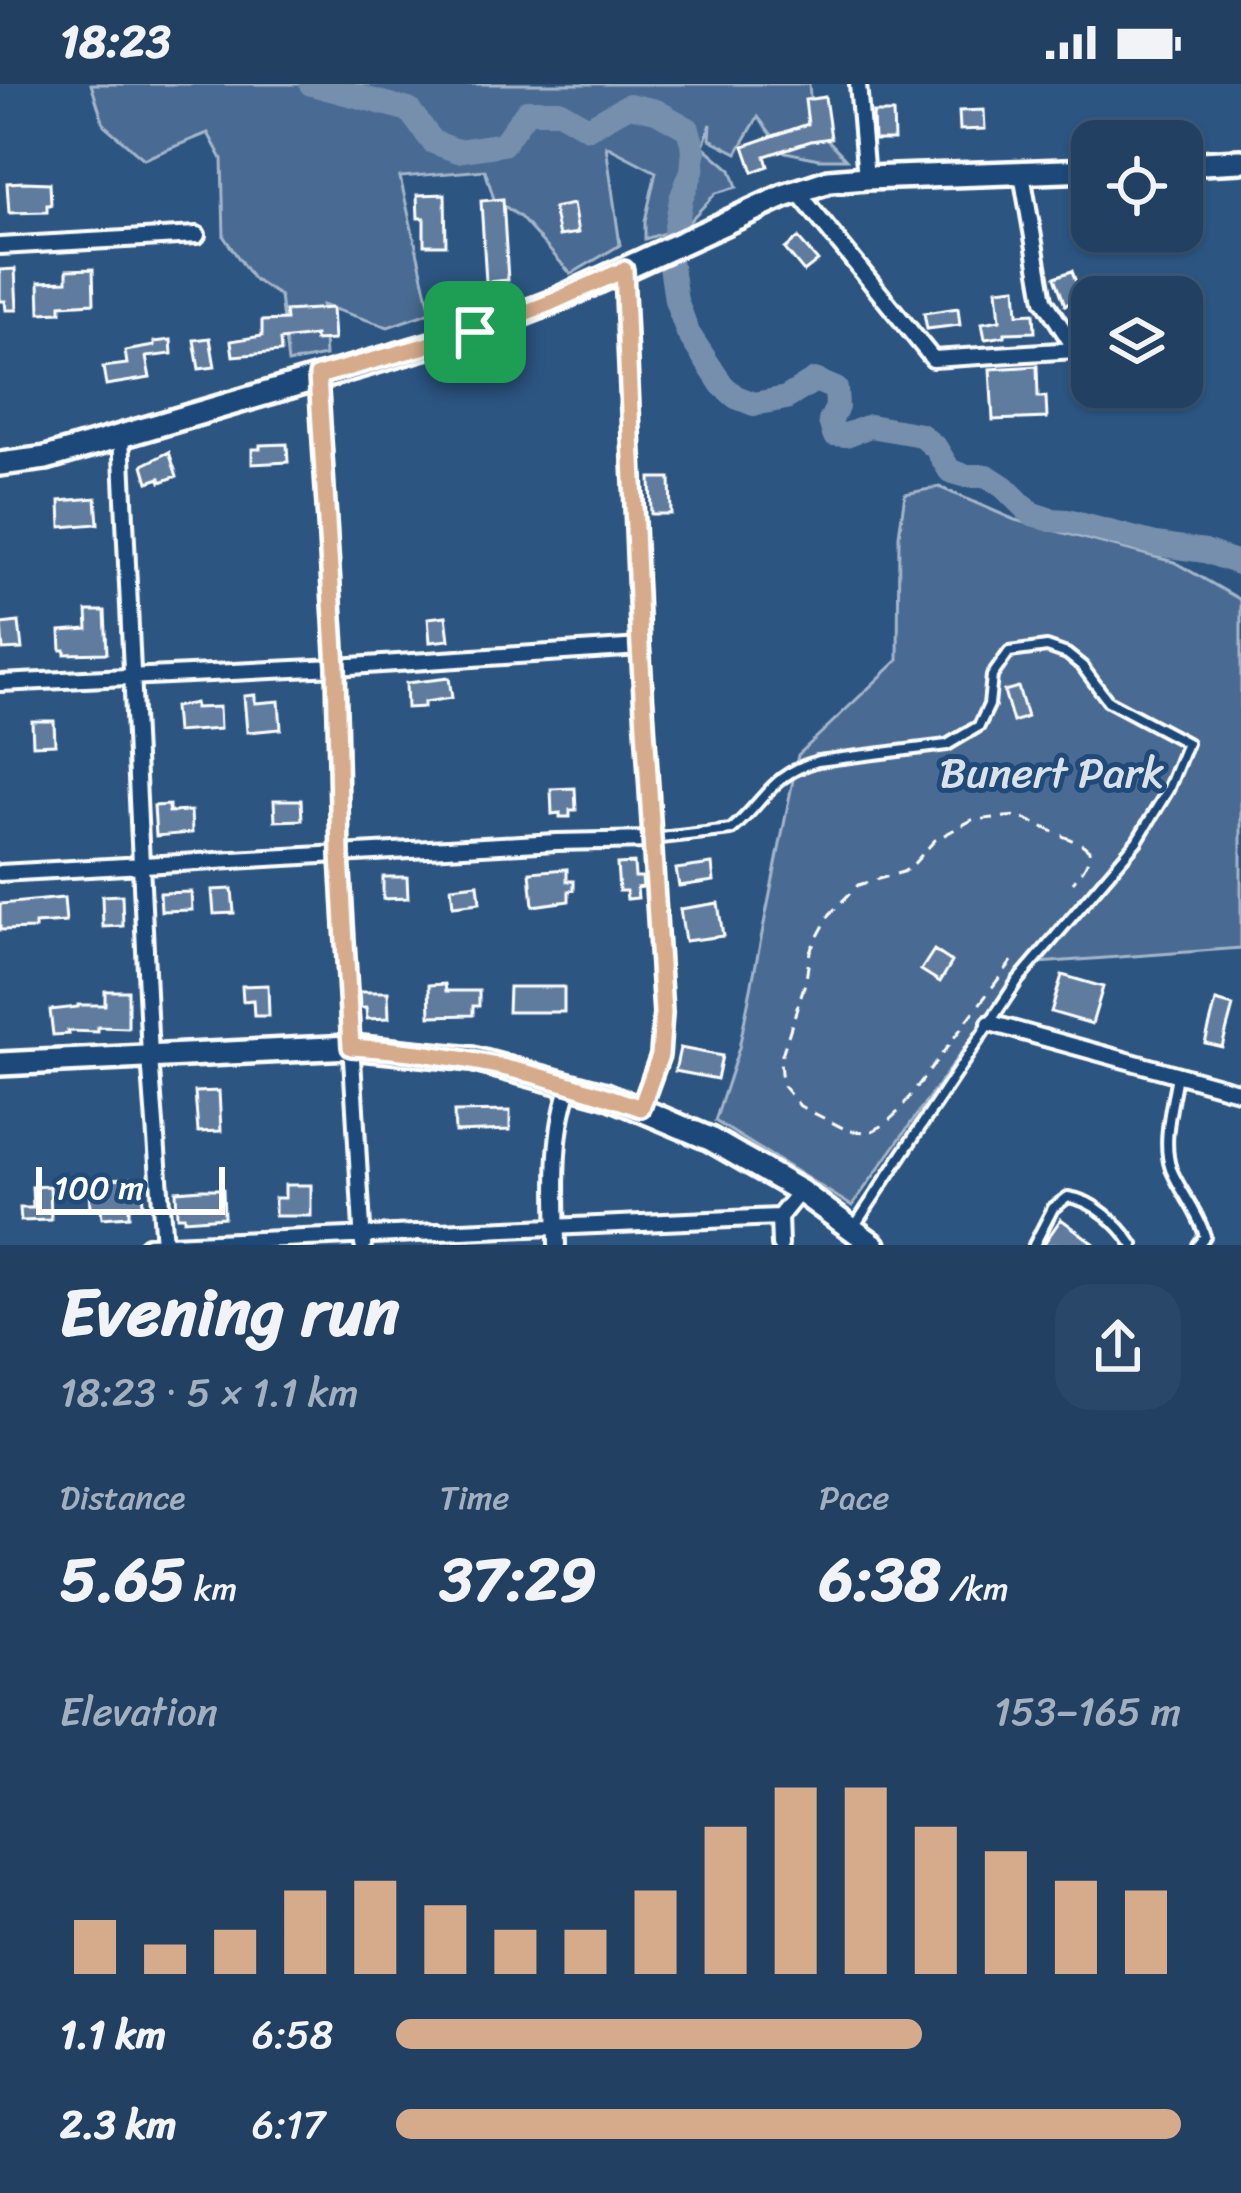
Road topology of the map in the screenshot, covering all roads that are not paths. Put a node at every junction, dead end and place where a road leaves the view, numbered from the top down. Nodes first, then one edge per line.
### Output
1 (858, 84) edge
2 (1241, 160) edge
3 (1203, 163) edge
4 (1071, 171) edge
5 (1022, 174) junction
6 (866, 178) junction
7 (796, 191) junction
8 (197, 235) dead end
9 (0, 247) edge
10 (626, 269) junction
11 (318, 376) junction
12 (121, 435) junction
13 (0, 464) edge
14 (640, 647) junction
15 (336, 667) junction
16 (131, 677) junction
17 (0, 683) edge
18 (651, 840) junction
19 (340, 855) junction
20 (140, 866) junction
21 (0, 873) edge
22 (990, 1023) junction
23 (351, 1047) junction
24 (150, 1057) junction
25 (0, 1064) edge
26 (1178, 1075) junction
27 (571, 1083) junction
28 (1241, 1092) edge
29 (641, 1108) junction
30 (800, 1191) junction
31 (778, 1217) junction
32 (557, 1226) junction
33 (852, 1229) junction
34 (363, 1239) edge
35 (164, 1244) edge
36 (148, 1245) edge
37 (557, 1245) edge
38 (781, 1245) edge
39 (874, 1245) edge
40 (1034, 1245) edge
41 (1133, 1245) edge
42 (1198, 1245) edge

1 - 6 street
2 - 3 street
4 - 5 street
5 - 6 street
5 - 7 street
6 - 7 street
7 - 10 street
8 - 9 street
10 - 11 street
10 - 14 street
11 - 12 street
11 - 15 street
12 - 13 street
12 - 16 street
14 - 15 street
14 - 18 street
15 - 16 street
15 - 19 street
16 - 17 street
16 - 20 street
18 - 19 street
18 - 22 lane
18 - 29 street
19 - 20 street
19 - 23 street
20 - 21 street
20 - 24 street
22 - 26 street
22 - 33 lane
23 - 24 street
23 - 27 street
23 - 34 street
24 - 25 street
24 - 35 street
26 - 28 street
26 - 42 lane
27 - 29 street
27 - 32 street
29 - 30 street
30 - 31 street
30 - 33 street
31 - 32 street
31 - 38 street
32 - 34 street
32 - 37 street
33 - 39 street
34 - 35 street
35 - 36 street
40 - 41 lane

